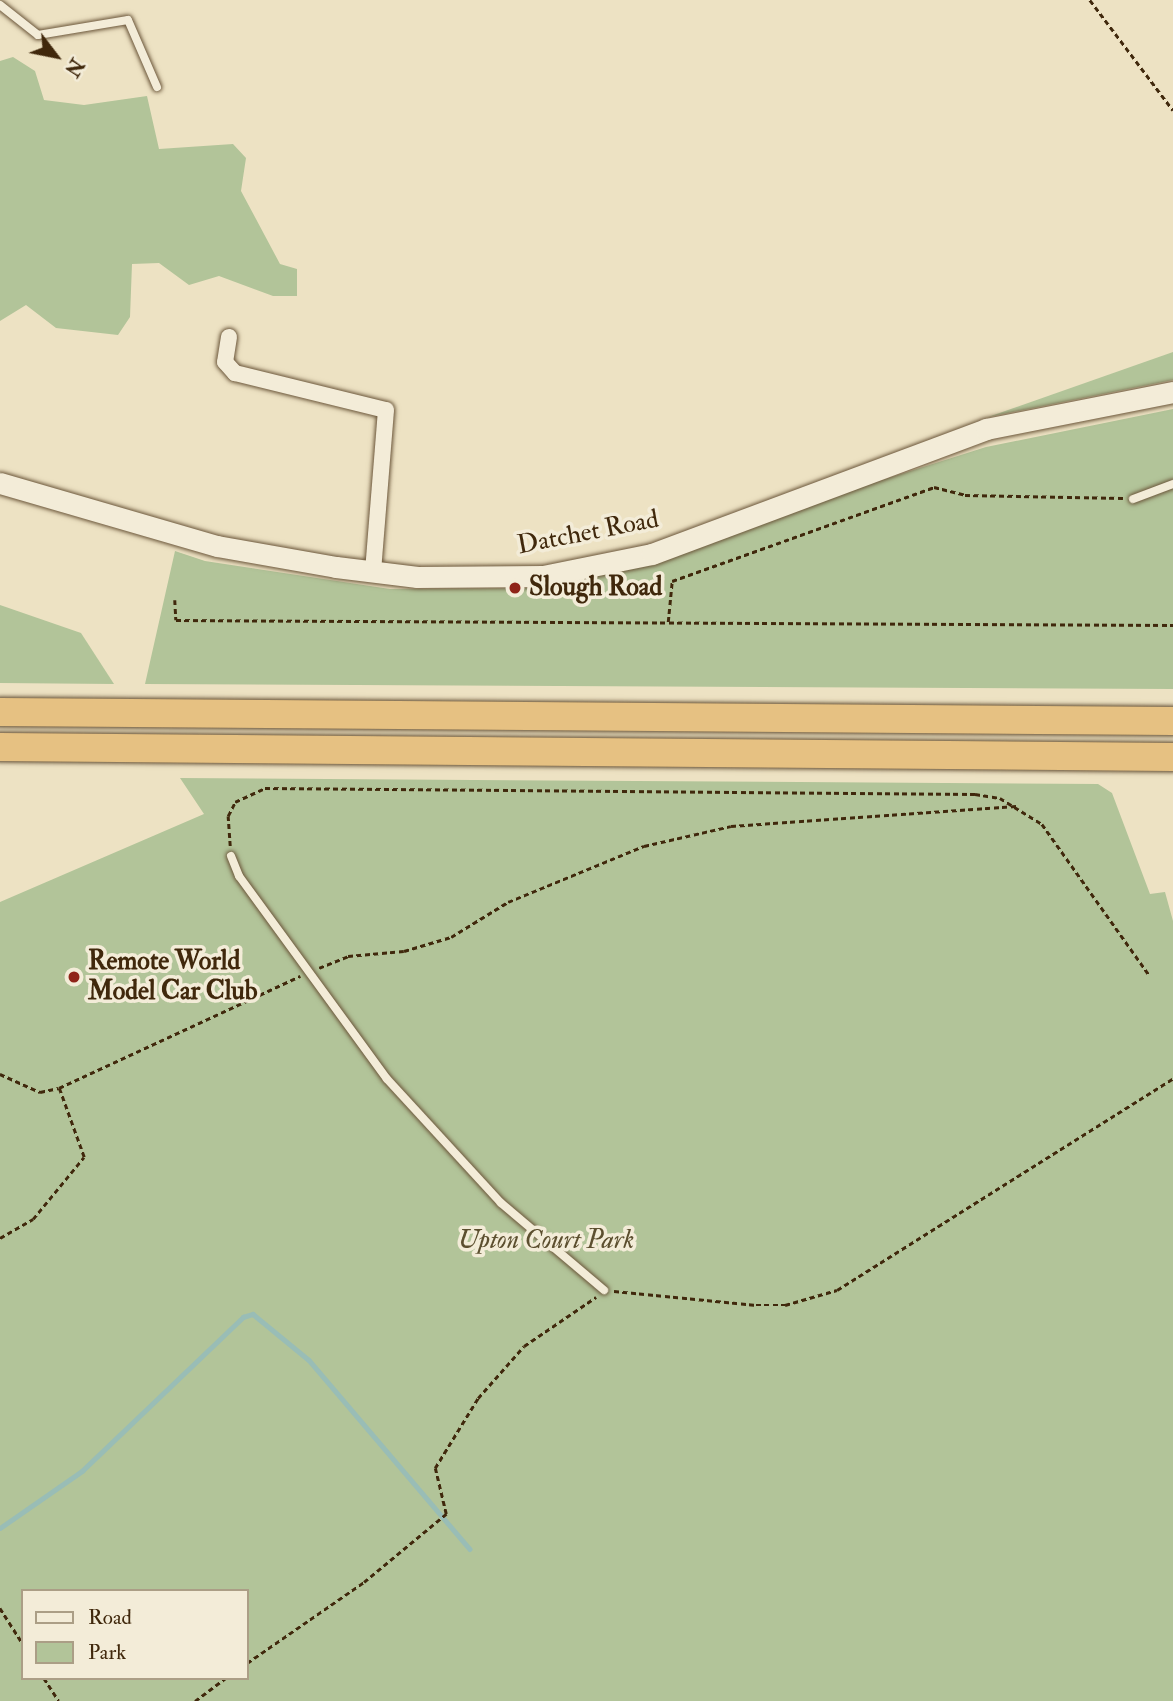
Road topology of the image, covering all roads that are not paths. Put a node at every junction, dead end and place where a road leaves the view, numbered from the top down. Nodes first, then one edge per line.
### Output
1 (0, 5) edge
2 (158, 87) dead end
3 (229, 337) dead end
4 (1173, 392) edge
5 (0, 483) edge
6 (1173, 484) edge
7 (1133, 499) road end
8 (373, 572) junction
9 (0, 712) edge
10 (1173, 721) edge
11 (0, 747) edge
12 (1173, 757) edge
13 (231, 856) road end
14 (604, 1290) road end

1 - 2 lane
3 - 8 street
4 - 8 main road, Datchet Road
5 - 8 main road, Datchet Road
6 - 7 lane
9 - 10 highway
11 - 12 highway
13 - 14 lane

